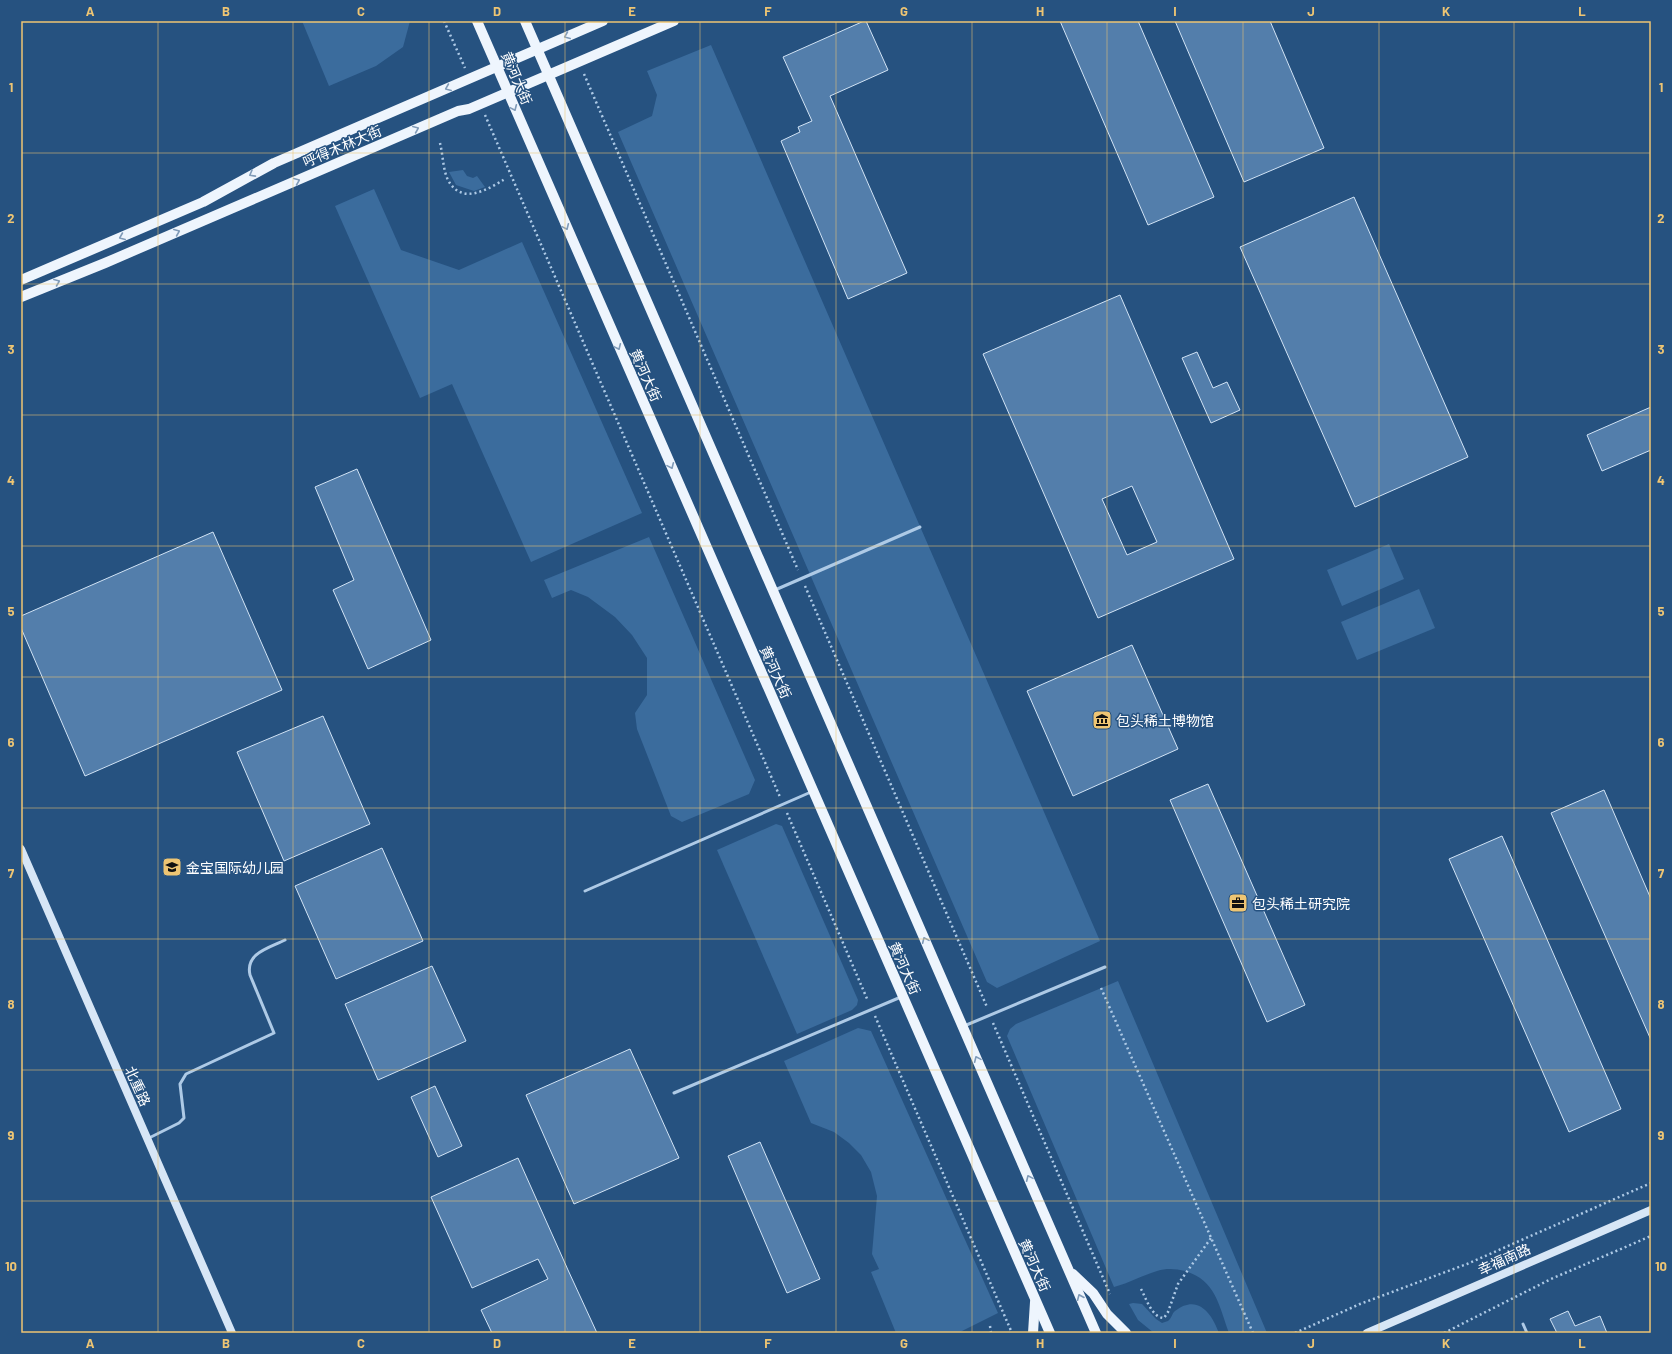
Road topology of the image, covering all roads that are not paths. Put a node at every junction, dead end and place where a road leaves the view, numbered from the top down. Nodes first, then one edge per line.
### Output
1 (477, 21) edge
2 (526, 21) edge
3 (603, 21) edge
4 (674, 21) edge
5 (538, 49) junction
6 (497, 68) junction
7 (548, 74) junction
8 (507, 92) junction
9 (21, 280) edge
10 (21, 297) edge
11 (920, 527) dead end
12 (773, 591) junction
13 (813, 791) junction
14 (21, 849) edge
15 (585, 891) dead end
16 (285, 940) dead end
17 (1105, 967) dead end
18 (902, 996) junction
19 (963, 1027) junction
20 (674, 1093) dead end
21 (147, 1139) junction
22 (1651, 1210) edge
23 (1068, 1269) junction
24 (1035, 1300) junction
25 (1523, 1324) dead end
26 (232, 1333) edge
27 (1033, 1333) edge
28 (1050, 1333) edge
29 (1096, 1333) edge
30 (1126, 1333) edge
31 (1367, 1333) edge
32 (1526, 1333) edge

1 - 6 main road, 黄河大街
2 - 5 main road, 黄河大街
3 -> 5 main road, 呼得木林大街
4 - 7 main road, 呼得木林大街
5 - 6 main road, 呼得木林大街
5 - 7 main road, 黄河大街
6 - 8 main road, 黄河大街
6 -> 9 main road, 呼得木林大街
7 - 8 main road, 呼得木林大街
7 - 12 main road, 黄河大街
10 -> 8 main road, 呼得木林大街
8 -> 13 main road, 黄河大街
11 - 12 lane
19 -> 12 main road, 黄河大街
13 - 15 lane
13 - 18 main road, 黄河大街
14 - 21 street, 北重路
16 - 21 lane
17 - 19 lane
18 - 20 lane
18 - 24 main road, 黄河大街
23 -> 19 main road, 黄河大街
21 - 26 street, 北重路
22 - 31 street, 幸福南路
29 -> 23 main road, 黄河大街
23 - 30 main road
24 - 27 main road
24 - 28 main road, 黄河大街
25 - 32 lane

